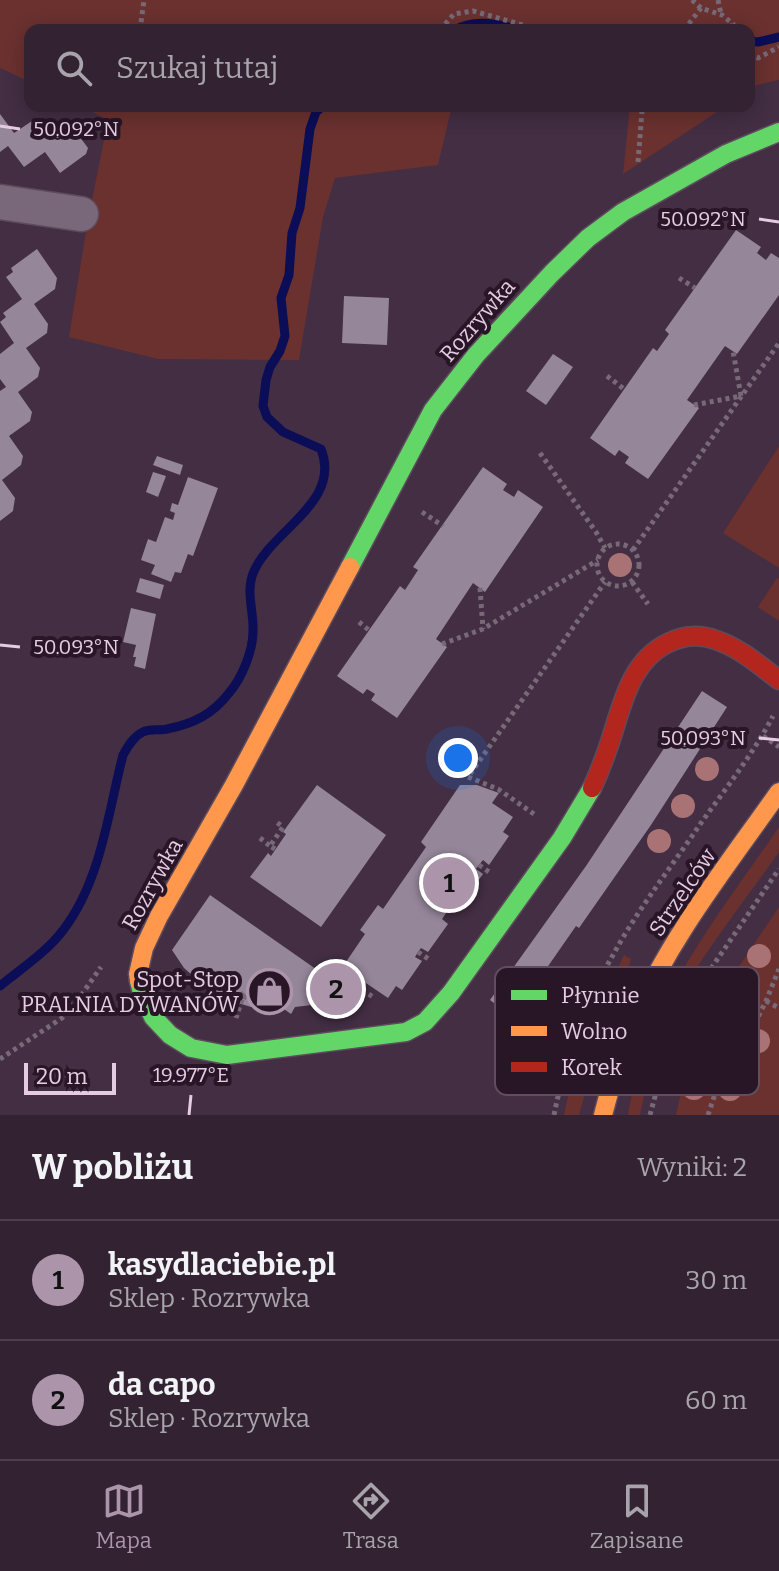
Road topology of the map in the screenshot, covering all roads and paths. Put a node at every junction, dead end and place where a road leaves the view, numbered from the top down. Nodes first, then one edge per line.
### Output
1 (144, 0) edge
2 (692, 0) edge
3 (718, 0) edge
4 (701, 8) junction
5 (722, 15) junction
6 (141, 24) edge
7 (445, 24) edge
8 (519, 24) edge
9 (689, 24) edge
10 (733, 24) edge
11 (779, 47) edge
12 (755, 57) edge
13 (642, 112) edge
14 (779, 132) edge
15 (0, 202) edge
16 (633, 207) junction
17 (81, 214) dead end
18 (679, 278) dead end
19 (695, 288) dead end
20 (779, 343) edge
21 (733, 351) dead end
22 (607, 376) dead end
23 (624, 389) dead end
24 (741, 396) junction
25 (694, 405) dead end
26 (540, 453) dead end
27 (422, 512) dead end
28 (443, 526) dead end
29 (605, 548) junction
30 (633, 550) junction
31 (598, 560) junction
32 (605, 582) junction
33 (632, 582) junction
34 (480, 588) dead end
35 (648, 604) dead end
36 (483, 629) junction
37 (442, 644) dead end
38 (779, 680) edge
39 (763, 736) dead end
40 (779, 747) edge
41 (779, 792) edge
42 (275, 821) dead end
43 (564, 835) junction
44 (260, 838) dead end
45 (479, 865) dead end
46 (779, 869) edge
47 (492, 874) dead end
48 (418, 952) dead end
49 (430, 960) dead end
50 (102, 965) dead end
51 (661, 967) edge
52 (712, 967) edge
53 (779, 969) edge
54 (224, 975) dead end
55 (355, 986) dead end
56 (243, 996) junction
57 (267, 998) dead end
58 (766, 1001) junction
59 (382, 1003) dead end
60 (262, 1004) junction
61 (240, 1005) dead end
62 (779, 1008) edge
63 (272, 1009) dead end
64 (759, 1015) edge
65 (0, 1059) edge
66 (609, 1095) edge
67 (655, 1095) edge
68 (713, 1095) edge
69 (603, 1115) edge
70 (650, 1115) edge
71 (708, 1115) edge

1 - 6 path
2 - 4 path
3 - 5 path
4 - 5 path
4 - 9 path
5 - 10 path
7 - 8 path
11 - 12 path
13 - 16 path
14 - 16 street, Rozrywka
15 - 17 street
16 - 43 street, Rozrywka
18 - 19 path
20 - 24 path
21 - 24 path
22 - 23 path
24 - 25 path
24 - 30 path
26 - 29 path
27 - 28 path
29 - 30 path
29 - 31 path
30 - 33 path
31 - 32 path
31 - 36 path
32 - 33 path
32 - 43 path
33 - 35 path
34 - 36 path
36 - 37 path
38 - 43 street, Rozrywka
39 - 40 path
41 - 51 street, Strzelców
42 - 44 path
45 - 47 path
46 - 52 path
48 - 49 path
50 - 65 path
53 - 58 path
54 - 56 path
55 - 59 path
56 - 60 path
56 - 61 path
57 - 60 path
58 - 62 path
58 - 64 path
60 - 63 path
66 - 69 street, Strzelców
67 - 70 path
68 - 71 path

